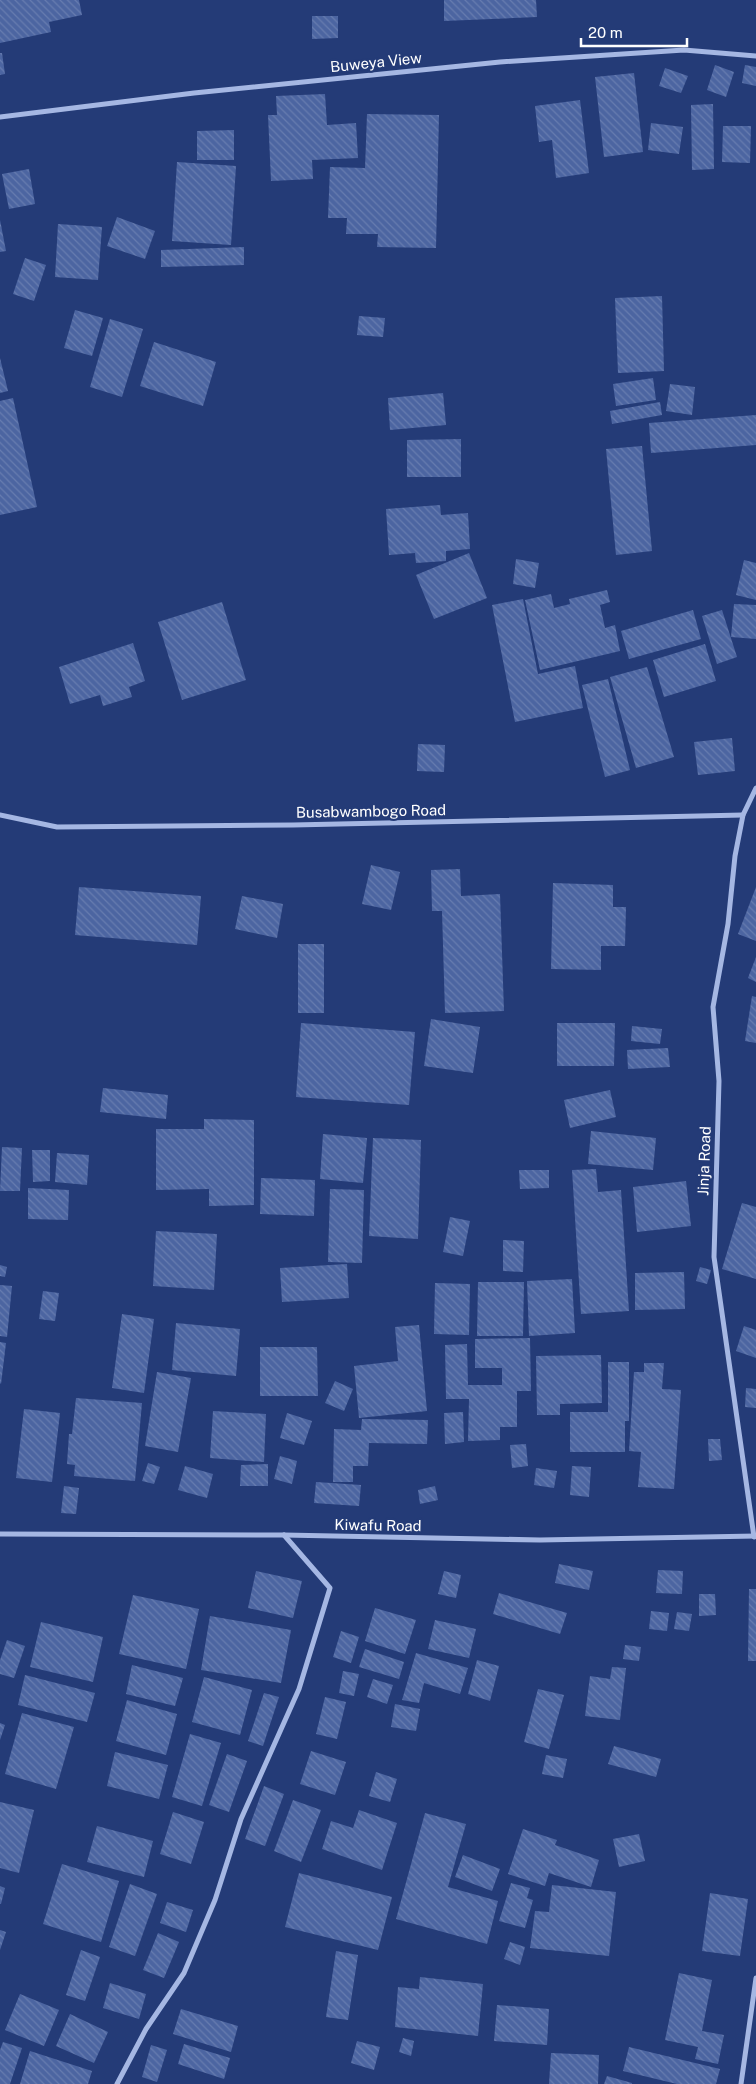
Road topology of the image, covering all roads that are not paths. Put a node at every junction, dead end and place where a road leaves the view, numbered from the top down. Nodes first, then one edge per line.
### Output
1 (756, 56) edge
2 (0, 117) edge
3 (756, 788) edge
4 (0, 815) edge
5 (743, 815) junction
6 (0, 1534) edge
7 (284, 1535) junction
8 (755, 1536) edge
9 (756, 1978) edge
10 (117, 2084) edge
11 (741, 2084) edge

1 - 2 street, Buweya View
3 - 5 street, Jinja Road
4 - 5 street, Busabwambogo Road
5 - 8 street, Jinja Road
6 - 7 street, Kiwafu Road
7 - 8 street, Kiwafu Road
7 - 10 street
9 - 11 street

